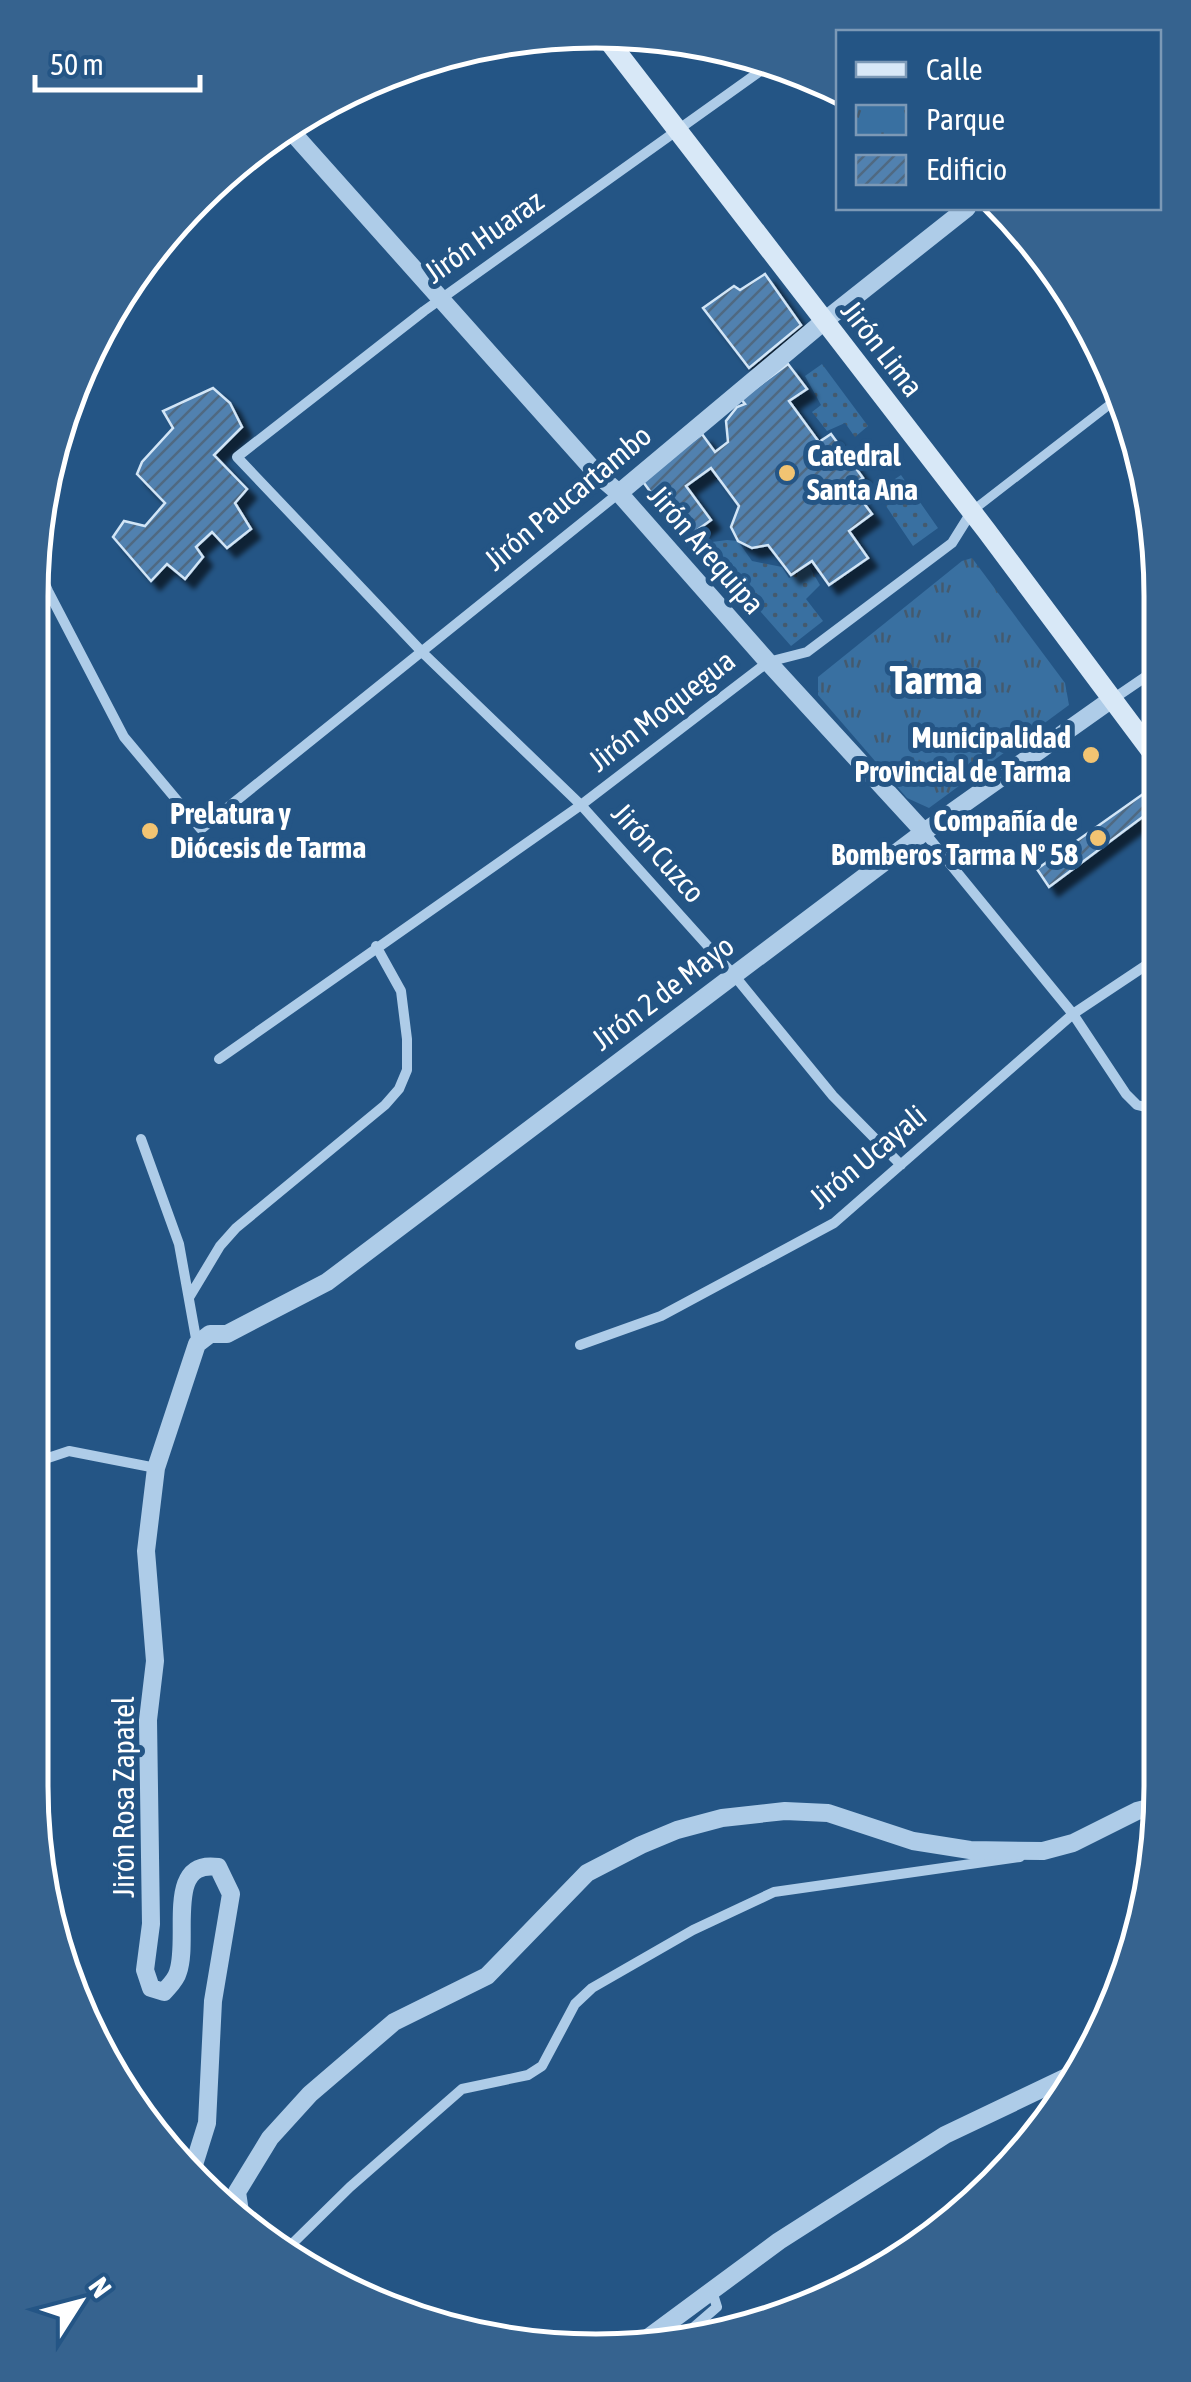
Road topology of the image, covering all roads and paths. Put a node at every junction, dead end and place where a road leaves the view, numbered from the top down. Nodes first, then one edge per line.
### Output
1 (614, 49) edge
2 (758, 73) edge
3 (677, 130) junction
4 (296, 137) edge
5 (964, 210) edge
6 (440, 299) junction
7 (823, 322) junction
8 (1109, 405) edge
9 (238, 458) joint
10 (619, 492) junction
11 (972, 512) junction
12 (48, 591) edge
13 (423, 653) junction
14 (768, 662) junction
15 (1144, 677) edge
16 (1112, 700) junction
17 (1144, 742) edge
18 (581, 805) junction
19 (924, 832) junction
20 (376, 946) junction
21 (1144, 967) edge
22 (732, 974) junction
23 (1073, 1014) junction
24 (219, 1059) dead end
25 (1144, 1105) edge
26 (141, 1140) dead end
27 (901, 1165) junction
28 (190, 1296) junction
29 (197, 1344) junction
30 (580, 1345) dead end
31 (48, 1458) edge
32 (156, 1468) junction
33 (1143, 1809) edge
34 (1043, 1852) junction
35 (1057, 2082) edge
36 (195, 2161) edge
37 (239, 2203) edge
38 (294, 2244) edge
39 (712, 2291) junction
40 (696, 2325) edge
41 (658, 2331) edge

1 - 3 main road, Jirón Lima
2 - 3 street, Jirón Huaraz
3 - 6 street, Jirón Huaraz
3 - 7 main road, Jirón Lima
4 - 6 street, Jirón Arequipa
5 - 7 street, Jirón Paucartambo
6 - 9 street, Jirón Huaraz
6 - 10 street, Jirón Arequipa
7 - 10 street, Jirón Paucartambo
7 - 11 main road, Jirón Lima
8 - 11 street, Jirón Moquegua
9 - 13 street, Jirón Cuzco
10 - 13 street, Jirón Paucartambo
10 - 14 street, Jirón Arequipa
11 - 14 street, Jirón Moquegua
11 - 16 main road, Jirón Lima
12 - 13 street, Jirón Paucartambo
13 - 18 street, Jirón Cuzco
14 - 18 street, Jirón Moquegua
14 - 19 street, Jirón Arequipa
15 - 16 street, Jirón 2 de Mayo
16 - 17 main road, Jirón Lima
16 - 19 street, Jirón 2 de Mayo
18 - 20 street, Jirón Moquegua
18 - 22 street, Jirón Cuzco
19 - 22 street, Jirón 2 de Mayo
19 - 23 street, Jirón Arequipa
20 - 24 street, Jirón Moquegua
20 - 28 street
21 - 23 street, Jirón Ucayali
22 - 27 street, Jirón Cuzco
22 - 29 street, Jirón 2 de Mayo
23 - 25 street, Jirón Arequipa
23 - 27 street, Jirón Ucayali
26 - 28 street, Jirón Rosa Zapatel
27 - 30 street, Jirón Ucayali
28 - 29 street, Jirón Rosa Zapatel
29 - 32 street, Jirón Rosa Zapatel
31 - 32 street
32 - 36 street, Jirón Rosa Zapatel
33 - 34 street
34 - 37 street
34 - 38 street
35 - 39 street
39 - 40 street
39 - 41 street

